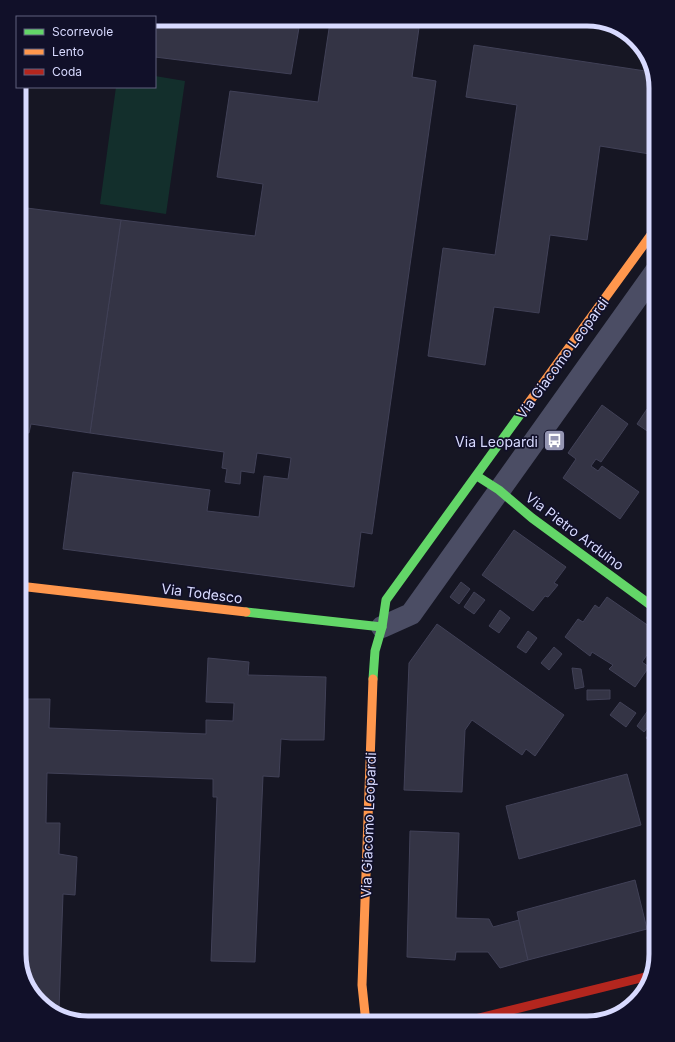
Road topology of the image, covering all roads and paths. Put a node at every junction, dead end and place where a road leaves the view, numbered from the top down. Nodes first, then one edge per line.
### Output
1 (649, 246) edge
2 (649, 281) edge
3 (477, 476) junction
4 (499, 490) junction
5 (26, 587) edge
6 (649, 604) edge
7 (382, 628) junction
8 (644, 977) edge
9 (365, 1016) edge
10 (487, 1016) edge

1 - 3 street, Via Giacomo Leopardi
2 - 4 street, Via Giacomo Leopardi
3 - 4 street, Via Pietro Arduino
3 - 7 street, Via Giacomo Leopardi
4 - 6 street, Via Pietro Arduino
4 - 7 street, Via Giacomo Leopardi
5 - 7 street, Via Todesco
7 - 9 street, Via Giacomo Leopardi
8 - 10 street

